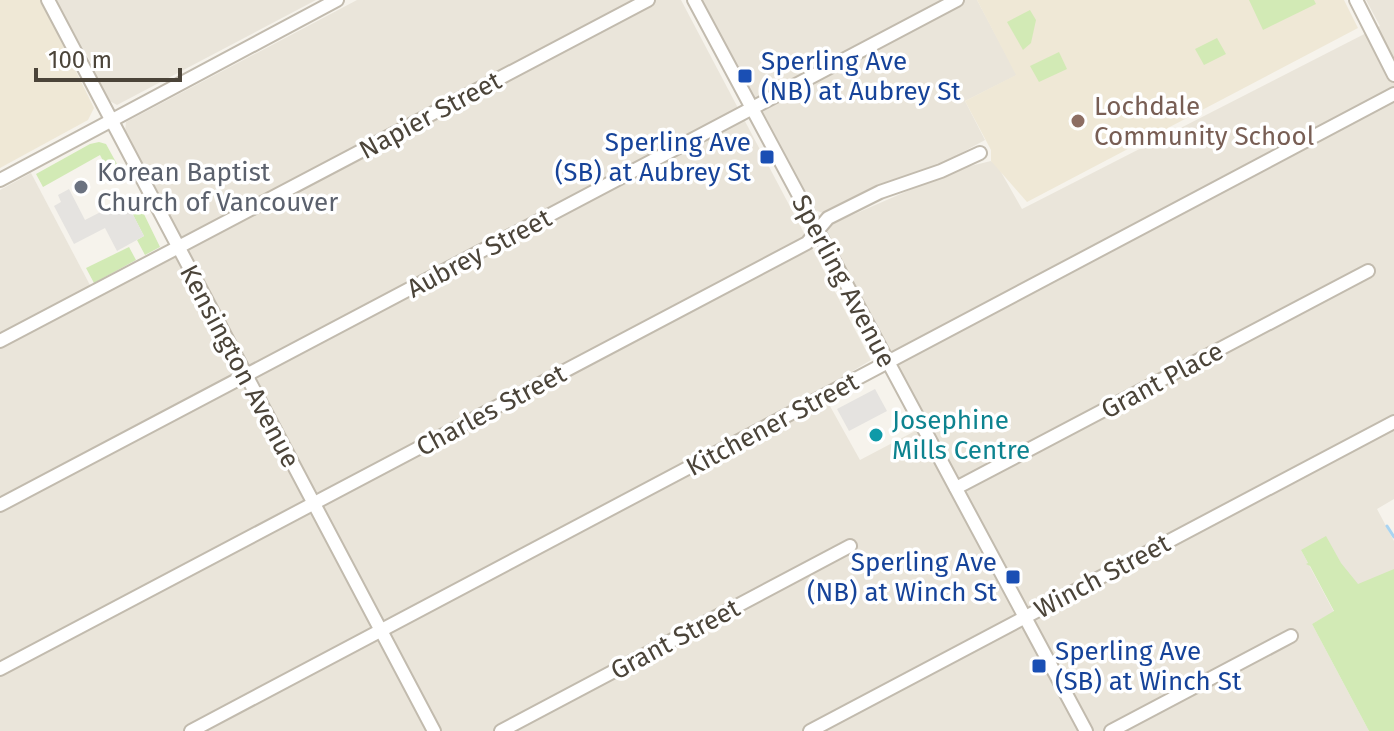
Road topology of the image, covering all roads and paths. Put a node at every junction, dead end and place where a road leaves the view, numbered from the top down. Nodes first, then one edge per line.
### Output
1 (48, 0) edge
2 (337, 0) edge
3 (648, 0) edge
4 (694, 0) edge
5 (957, 0) edge
6 (1356, 0) edge
7 (1394, 75) edge
8 (1394, 94) edge
9 (753, 108) junction
10 (111, 121) junction
11 (980, 153) dead end
12 (0, 180) edge
13 (817, 230) junction
14 (177, 247) junction
15 (1368, 271) dead end
16 (0, 341) edge
17 (887, 362) junction
18 (245, 376) junction
19 (1394, 422) edge
20 (956, 488) junction
21 (313, 504) junction
22 (0, 505) edge
23 (850, 546) dead end
24 (1024, 617) junction
25 (381, 631) junction
26 (1291, 636) dead end
27 (0, 669) edge
28 (191, 731) edge
29 (434, 731) edge
30 (501, 731) edge
31 (810, 731) edge
32 (1086, 731) edge
33 (1111, 731) edge

1 - 10 street, Kensington Avenue
2 - 10 street
3 - 14 street, Napier Street
4 - 9 street, Sperling Avenue
5 - 9 street, Aubrey Street
6 - 7 street
8 - 17 street, Kitchener Street
9 - 13 street, Sperling Avenue
9 - 18 street, Aubrey Street
10 - 12 street
10 - 14 street, Kensington Avenue
11 - 13 street, Charles Street
13 - 17 street, Sperling Avenue
13 - 21 street, Charles Street
14 - 16 street, Napier Street
14 - 18 street, Kensington Avenue
15 - 20 street, Grant Place
17 - 20 street, Sperling Avenue
17 - 25 street, Kitchener Street
18 - 21 street, Kensington Avenue
18 - 22 street, Aubrey Street
19 - 24 street, Winch Street
20 - 24 street, Sperling Avenue
21 - 25 street, Kensington Avenue
21 - 27 street, Charles Street
23 - 30 street, Grant Street
24 - 31 street, Winch Street
24 - 32 street, Sperling Avenue
25 - 28 street, Kitchener Street
25 - 29 street, Kensington Avenue
26 - 33 street

